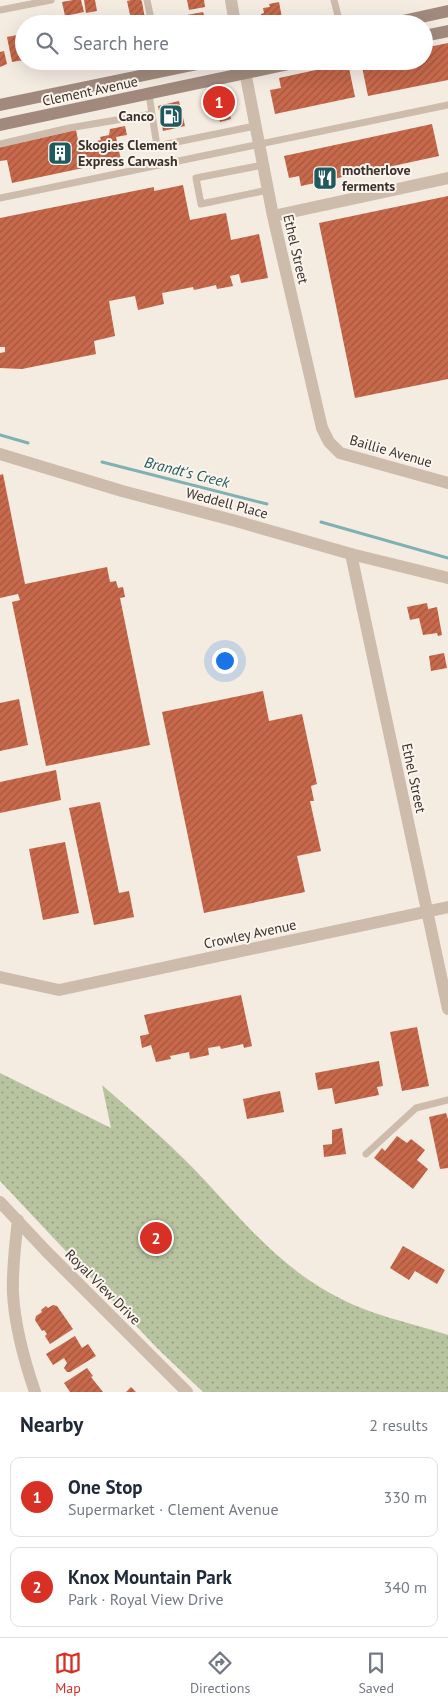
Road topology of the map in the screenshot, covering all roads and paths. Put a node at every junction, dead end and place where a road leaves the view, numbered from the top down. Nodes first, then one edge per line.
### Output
1 (51, 0) edge
2 (147, 0) edge
3 (231, 0) edge
4 (334, 0) edge
5 (0, 10) edge
6 (448, 11) edge
7 (150, 15) edge
8 (234, 15) edge
9 (338, 15) edge
10 (430, 15) edge
11 (448, 30) edge
12 (433, 34) edge
13 (144, 70) edge
14 (233, 70) edge
15 (245, 70) edge
16 (149, 94) junction
17 (0, 105) edge
18 (448, 105) edge
19 (152, 114) junction
20 (0, 125) edge
21 (255, 126) junction
22 (0, 144) edge
23 (259, 145) junction
24 (263, 164) junction
25 (448, 178) edge
26 (268, 190) junction
27 (0, 198) edge
28 (273, 216) junction
29 (329, 442) joint
30 (0, 454) edge
31 (448, 483) edge
32 (351, 554) junction
33 (448, 578) edge
34 (448, 907) edge
35 (427, 911) junction
36 (0, 977) edge
37 (448, 1009) edge
38 (448, 1100) edge
39 (366, 1154) dead end
40 (0, 1202) edge
41 (18, 1220) junction
42 (35, 1392) edge
43 (187, 1392) edge

1 - 5 lane
2 - 7 lane
3 - 8 street
4 - 9 lane
6 - 10 main road
11 - 12 main road
13 - 17 main road, Clement Avenue
14 - 16 main road, Clement Avenue
15 - 21 street, Ethel Street
16 - 19 lane
16 - 20 main road, Clement Avenue
18 - 23 lane
19 - 21 lane
19 - 22 lane
21 - 23 street, Ethel Street
23 - 24 street, Ethel Street
23 - 27 lane
24 - 26 street, Ethel Street
24 - 26 lane
25 - 28 street
26 - 28 street, Ethel Street
28 - 29 street, Ethel Street
29 - 31 street, Baillie Avenue
30 - 32 street, Weddell Place
32 - 33 street, Weddell Place
32 - 35 street, Ethel Street
34 - 35 street, Crowley Avenue
35 - 36 street, Crowley Avenue
35 - 37 street, Ethel Street
38 - 39 lane
40 - 41 street, Royal View Drive
41 - 42 street
41 - 43 street, Royal View Drive

